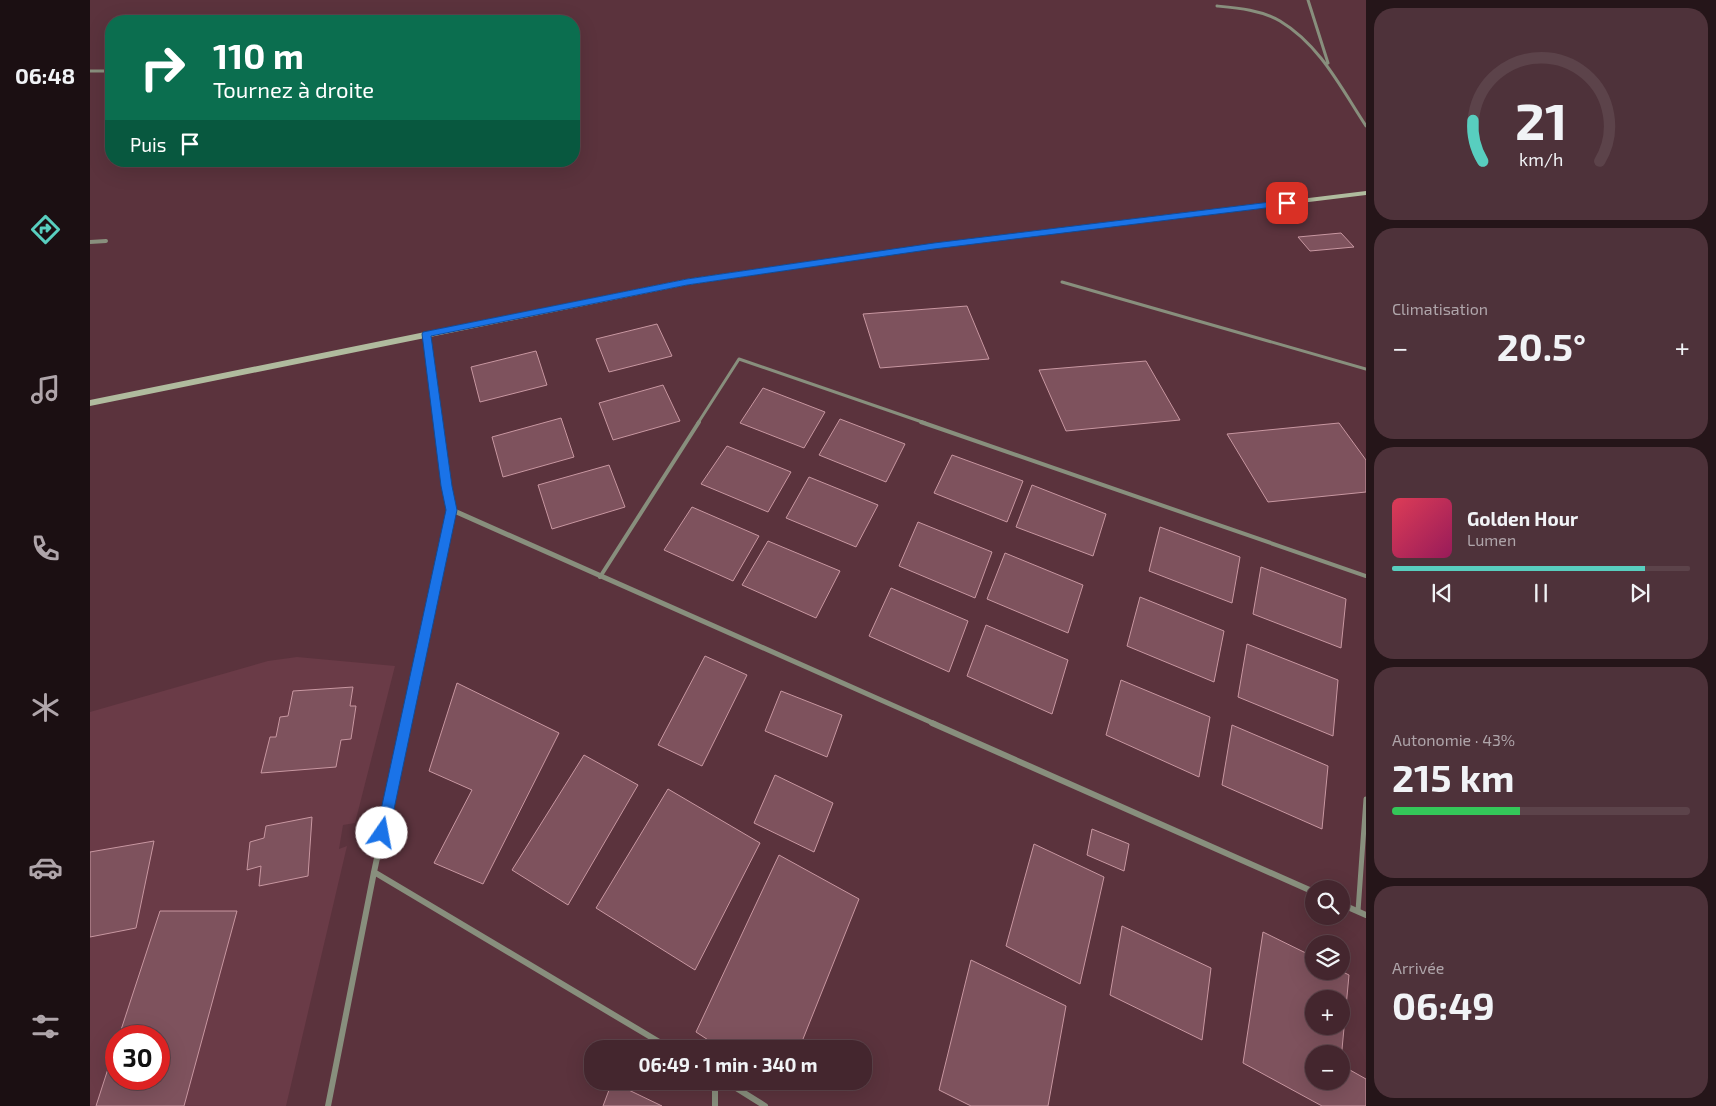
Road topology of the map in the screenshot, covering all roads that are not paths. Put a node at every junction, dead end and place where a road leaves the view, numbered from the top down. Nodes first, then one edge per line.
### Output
1 (1308, 0) edge
2 (1217, 6) dead end
3 (1330, 68) junction
4 (90, 71) edge
5 (105, 71) edge
6 (1366, 126) edge
7 (1366, 193) edge
8 (106, 241) dead end
9 (90, 242) edge
10 (1062, 282) dead end
11 (426, 334) junction
12 (1366, 369) edge
13 (90, 403) edge
14 (452, 510) junction
15 (1366, 576) edge
16 (600, 577) junction
17 (1366, 798) edge
18 (374, 872) junction
19 (1305, 888) edge
20 (1350, 908) edge
21 (1358, 911) junction
22 (1366, 915) edge
23 (656, 1040) edge
24 (715, 1090) edge
25 (740, 1090) edge
26 (328, 1106) edge
27 (715, 1106) edge
28 (766, 1106) edge

1 - 3 street
2 - 3 street
3 - 6 street
4 - 5 street
7 - 11 main road
8 - 9 street
10 - 12 lane
11 - 13 main road
11 - 14 street
14 - 16 street
14 - 18 street
15 - 16 lane
16 - 19 street
17 - 21 lane
18 - 23 street
18 - 26 street
20 - 21 street
21 - 22 street
24 - 27 street
25 - 28 street

